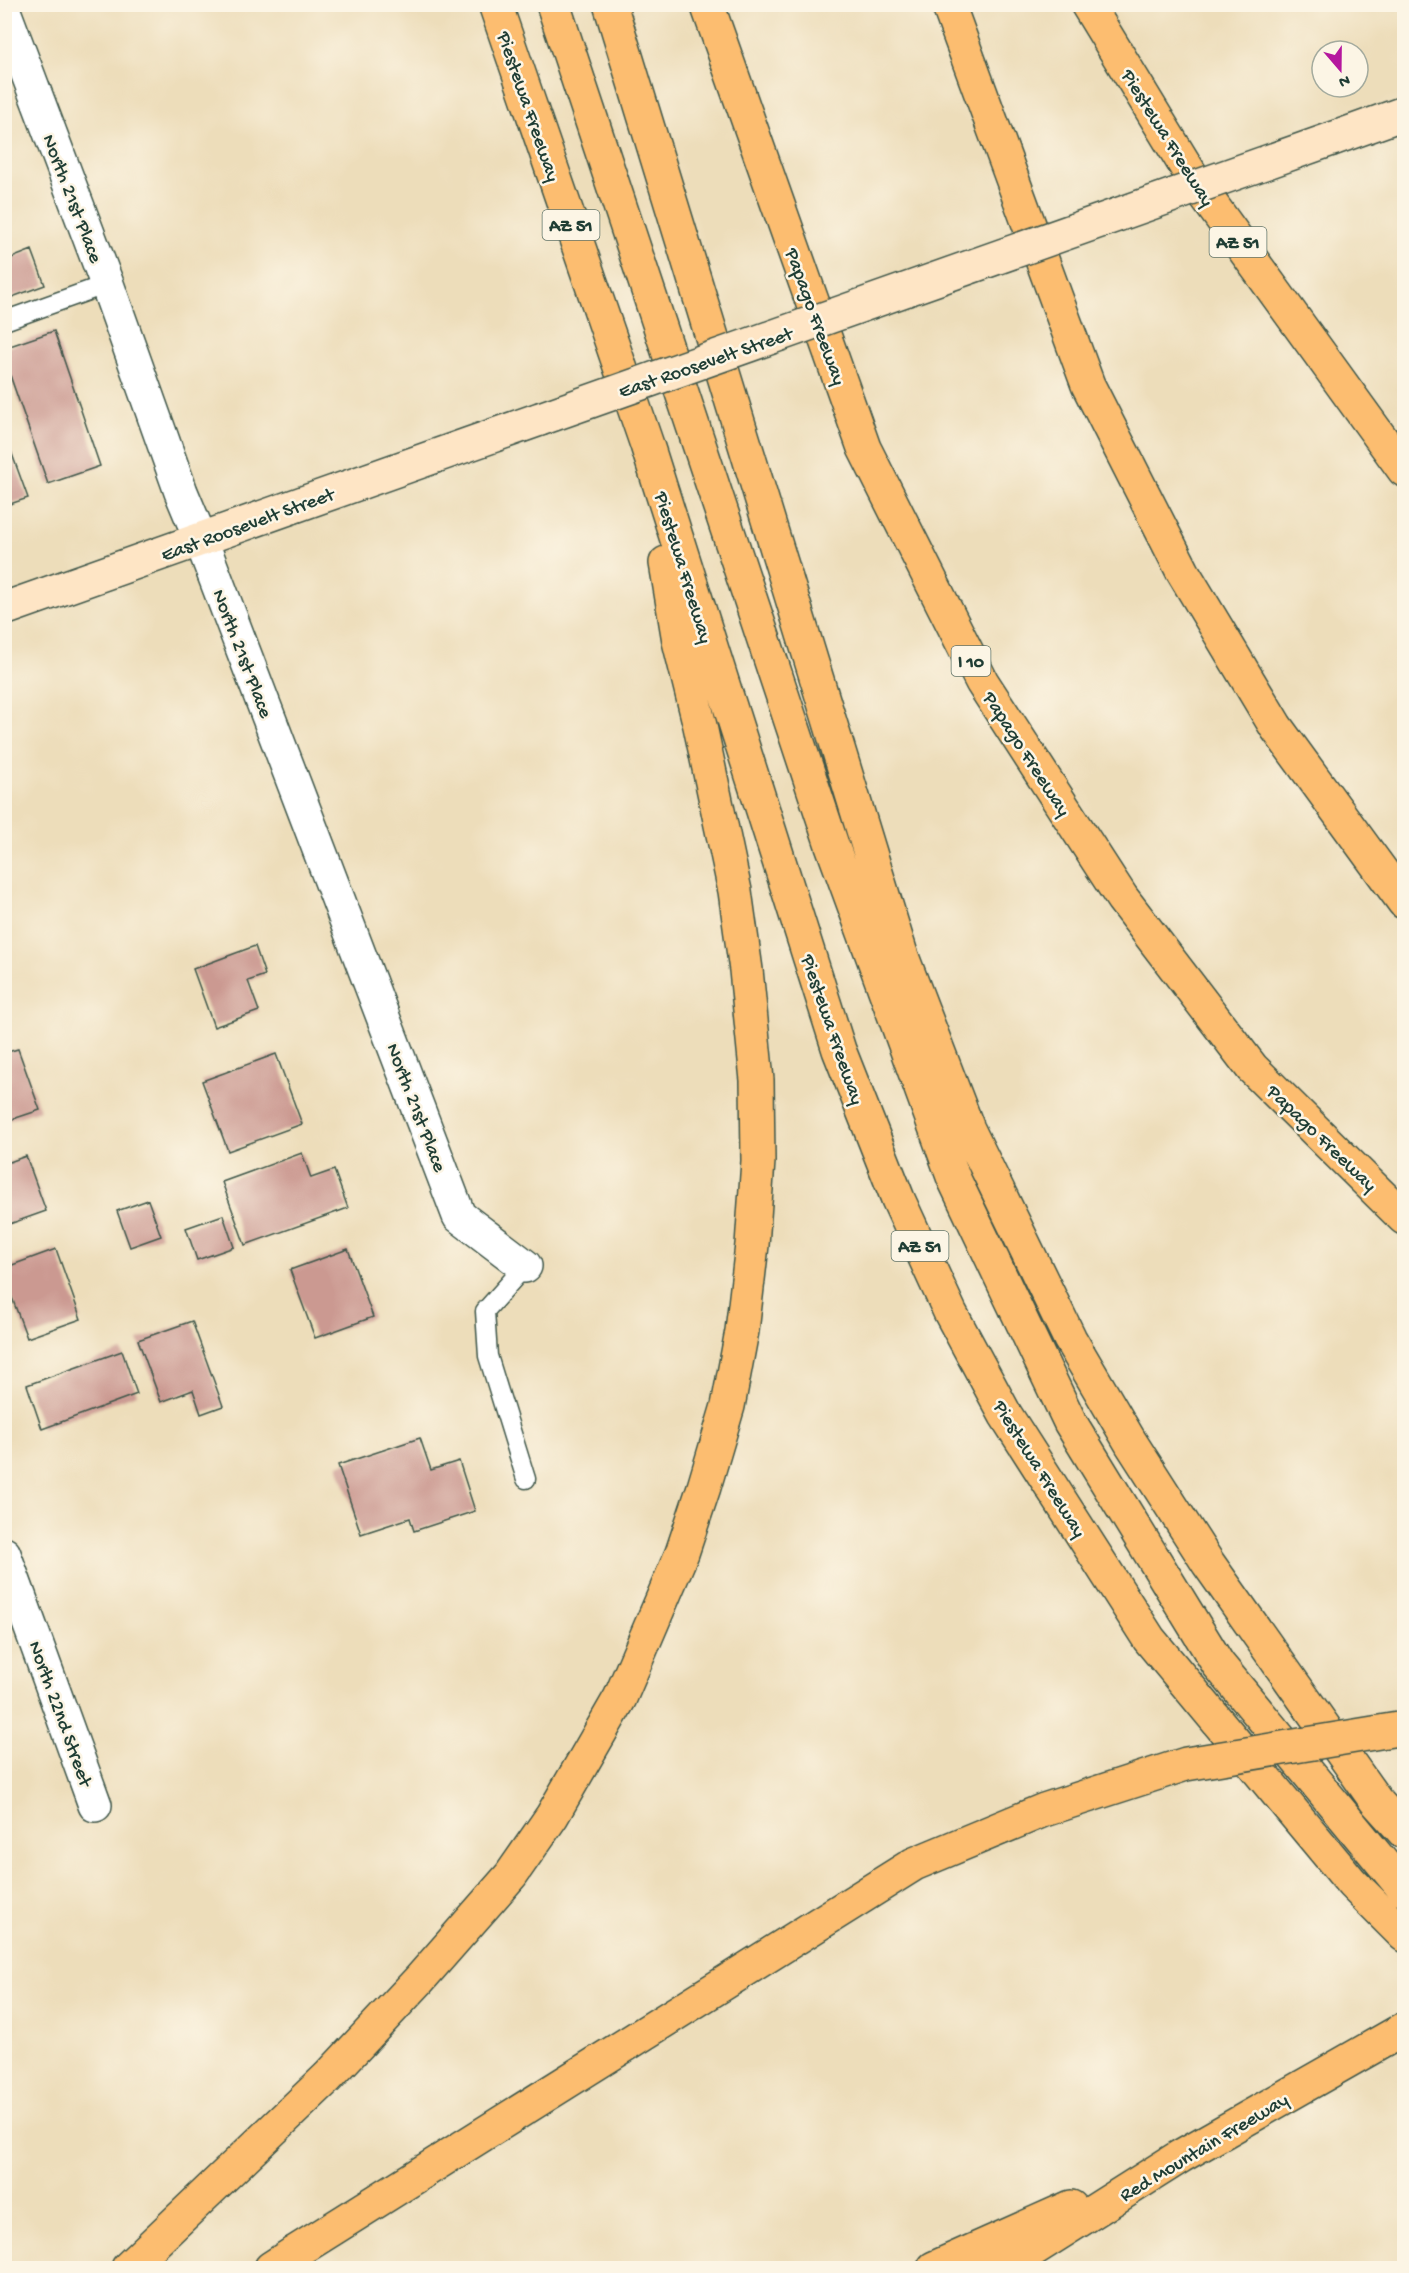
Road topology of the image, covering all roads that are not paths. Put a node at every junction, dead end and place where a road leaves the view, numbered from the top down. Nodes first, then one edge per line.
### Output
1 (495, 4) edge
2 (553, 4) edge
3 (610, 4) edge
4 (707, 4) edge
5 (948, 4) edge
6 (1087, 4) edge
7 (6, 19) edge
8 (1404, 112) edge
9 (106, 284) junction
10 (4, 321) edge
11 (647, 445) junction
12 (1404, 470) edge
13 (201, 540) junction
14 (4, 609) edge
15 (1404, 902) edge
16 (1404, 1218) edge
17 (525, 1266) joint
18 (526, 1479) dead end
19 (4, 1554) edge
20 (1404, 1728) edge
21 (95, 1805) dead end
22 (1404, 1832) edge
23 (1404, 1889) edge
24 (1404, 1935) edge
25 (1404, 2029) edge
26 (1181, 2156) junction
27 (282, 2261) edge
28 (128, 2268) edge
29 (934, 2268) edge
30 (1004, 2268) edge

1 - 11 highway, Piestewa Freeway / AZ 51
2 - 23 highway
3 - 22 highway
4 - 16 highway, Papago Freeway / I 10
5 - 15 highway
6 - 12 highway, Piestewa Freeway / AZ 51
7 - 9 street, North 21st Place
8 - 13 street, East Roosevelt Street, bridge
9 - 10 lane
9 - 13 street, North 21st Place
11 - 24 highway, Piestewa Freeway / AZ 51
11 - 28 highway
13 - 14 street, East Roosevelt Street
13 - 17 street, North 21st Place
17 - 18 lane
19 - 21 street, North 22nd Street
20 - 27 highway, bridge
25 - 26 highway, Red Mountain Freeway
26 - 29 highway
26 - 30 highway, Red Mountain Freeway

